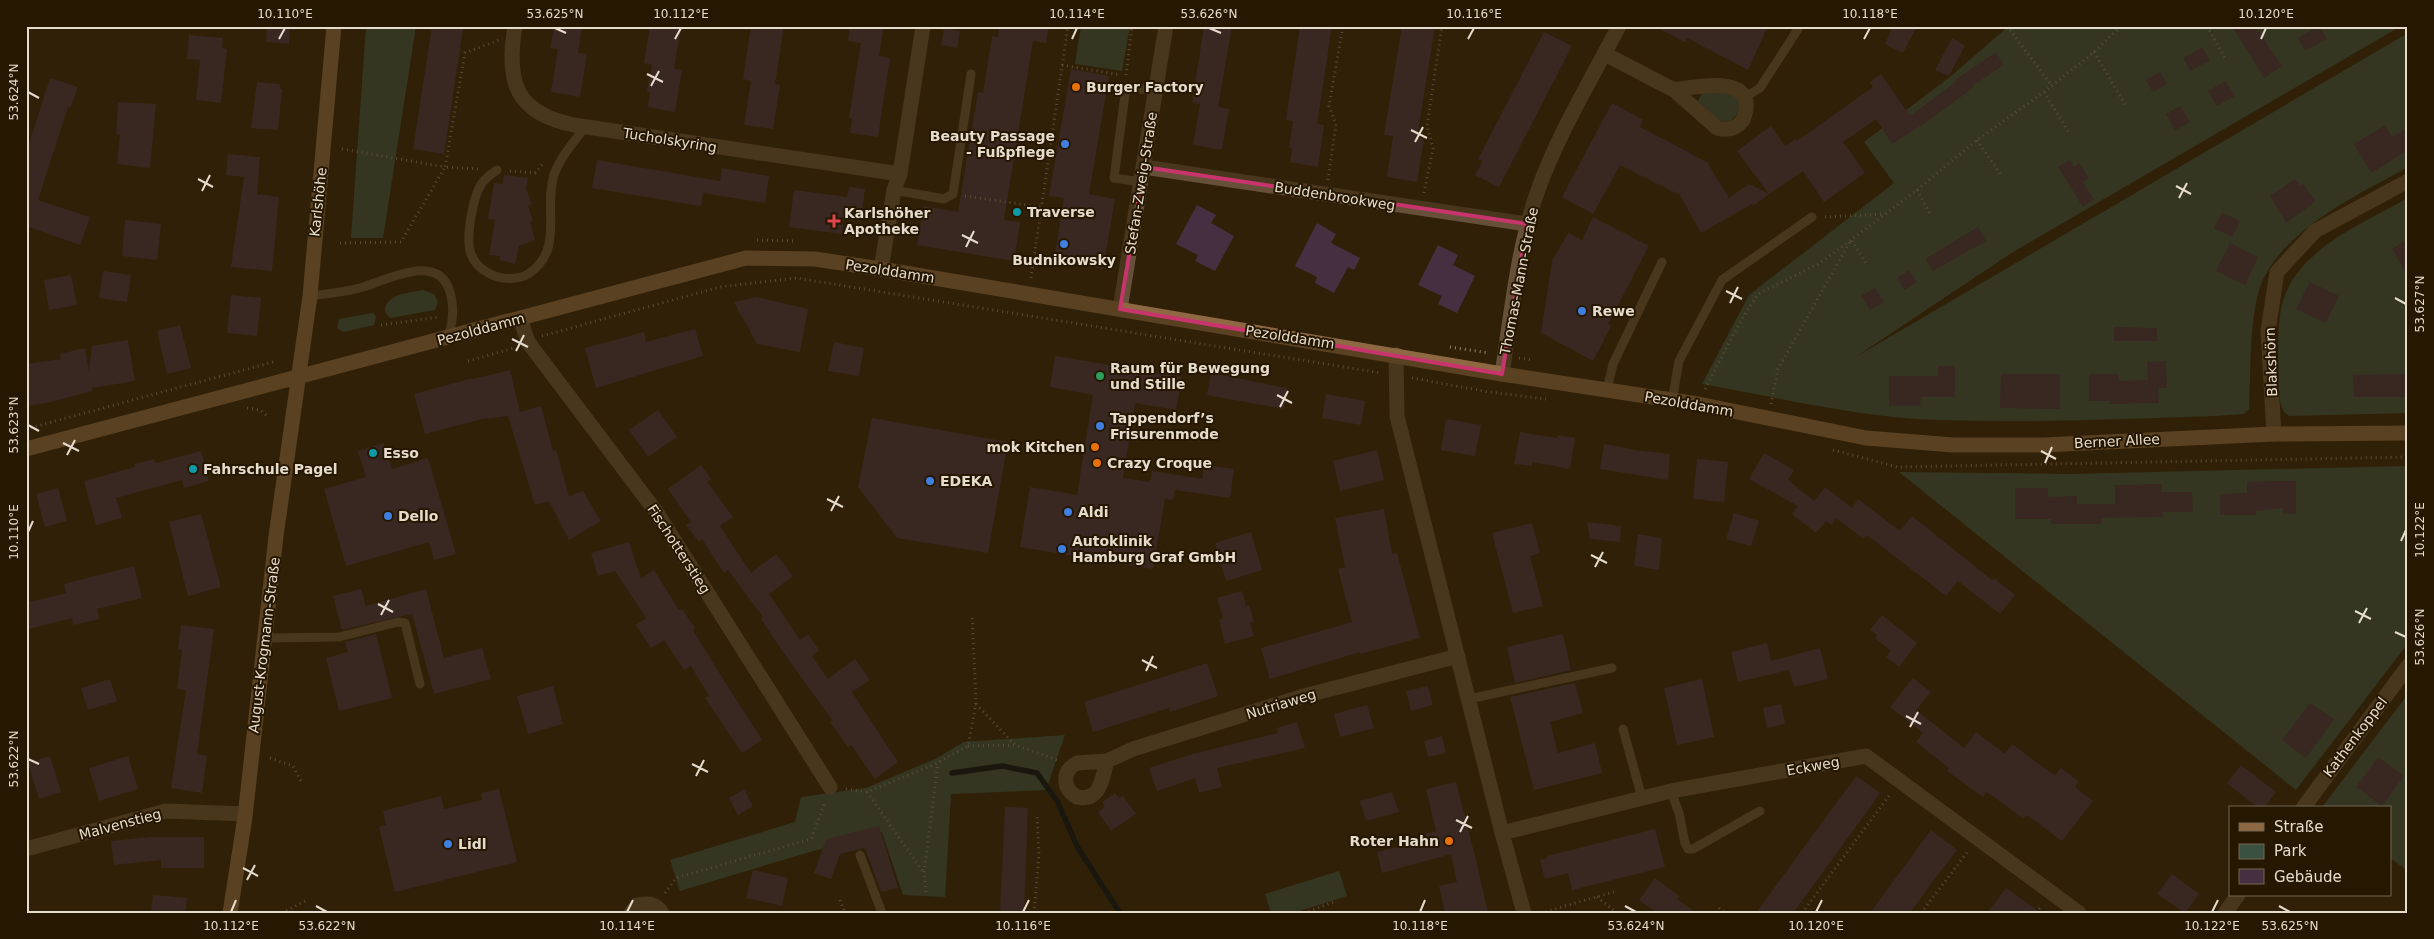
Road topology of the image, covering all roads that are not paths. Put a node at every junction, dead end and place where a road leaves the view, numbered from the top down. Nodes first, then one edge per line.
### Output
1 (334, 26) edge
2 (923, 26) edge
3 (1166, 26) edge
4 (1619, 26) edge
5 (1798, 29) dead end
6 (514, 31) edge
7 (1605, 54) junction
8 (971, 74) dead end
9 (1156, 86) junction
10 (1674, 90) junction
11 (1745, 97) junction
12 (585, 127) junction
13 (496, 170) road end
14 (900, 174) junction
15 (1142, 174) junction
16 (2408, 181) edge
17 (894, 190) junction
18 (1812, 217) road end
19 (1527, 224) junction
20 (1662, 262) dead end
21 (881, 268) junction
22 (310, 296) junction
23 (1120, 309) junction
24 (520, 318) junction
25 (448, 337) junction
26 (1396, 355) junction
27 (1502, 374) junction
28 (298, 377) junction
29 (1607, 390) junction
30 (1672, 401) junction
31 (1768, 419) joint
32 (2408, 433) edge
33 (2274, 434) junction
34 (26, 449) edge
35 (265, 638) junction
36 (1458, 656) junction
37 (2408, 666) edge
38 (1612, 668) dead end
39 (420, 684) dead end
40 (1469, 699) junction
41 (1623, 729) dead end
42 (1107, 761) junction
43 (830, 787) road end
44 (1671, 791) junction
45 (1642, 798) junction
46 (2304, 806) edge
47 (1760, 811) dead end
48 (245, 814) junction
49 (1502, 833) junction
50 (26, 849) edge
51 (860, 855) dead end
52 (2237, 896) edge
53 (659, 909) edge
54 (230, 913) edge
55 (631, 913) edge
56 (882, 913) edge
57 (1524, 913) edge
58 (2079, 913) edge
59 (2225, 913) edge

1 - 22 street, Karlshöhe
2 - 14 street
3 - 9 street, Stefan-Zweig-Straße
4 - 7 street, Thomas-Mann-Straße
5 - 11 lane
6 - 12 street, Tucholskyring
7 - 10 street
7 - 19 street, Thomas-Mann-Straße
8 - 17 lane
9 - 15 street, Stefan-Zweig-Straße
9 - 15 lane
10 - 11 street
10 - 11 street
12 - 13 lane
12 - 14 street, Tucholskyring
14 - 17 street
15 - 19 street, Buddenbrookweg
15 - 23 street, Stefan-Zweig-Straße
16 - 33 street, Blakshörn
17 - 21 street
18 - 30 lane
19 - 27 street, Thomas-Mann-Straße
20 - 29 lane
21 - 23 street, Pezolddamm
21 - 24 street, Pezolddamm
22 - 25 lane
22 - 28 street, Karlshöhe
23 - 26 street, Pezolddamm
24 - 25 street, Pezolddamm
24 - 43 street, Fischotterstieg
25 - 28 street, Pezolddamm
26 - 27 street, Pezolddamm
26 - 36 street
27 - 29 street, Pezolddamm
28 - 34 street, Pezolddamm
28 - 35 street, August-Krogmann-Straße
29 - 30 street, Pezolddamm
30 - 31 street, Pezolddamm
31 - 33 street, Berner Allee
32 - 33 street, Berner Allee
35 - 39 lane
35 - 48 street, August-Krogmann-Straße
36 - 40 street
36 - 42 street, Nutriaweg
37 - 46 street, Kathenkoppel
38 - 40 lane
40 - 49 street
41 - 45 lane
42 - 42 street, Nutriaweg
44 - 45 street, Eckweg
44 - 47 lane
44 - 58 street, Eckweg
45 - 49 street, Eckweg
48 - 50 street, Malvenstieg
48 - 54 street, August-Krogmann-Straße
49 - 57 street
51 - 56 lane
52 - 59 street
53 - 55 street

